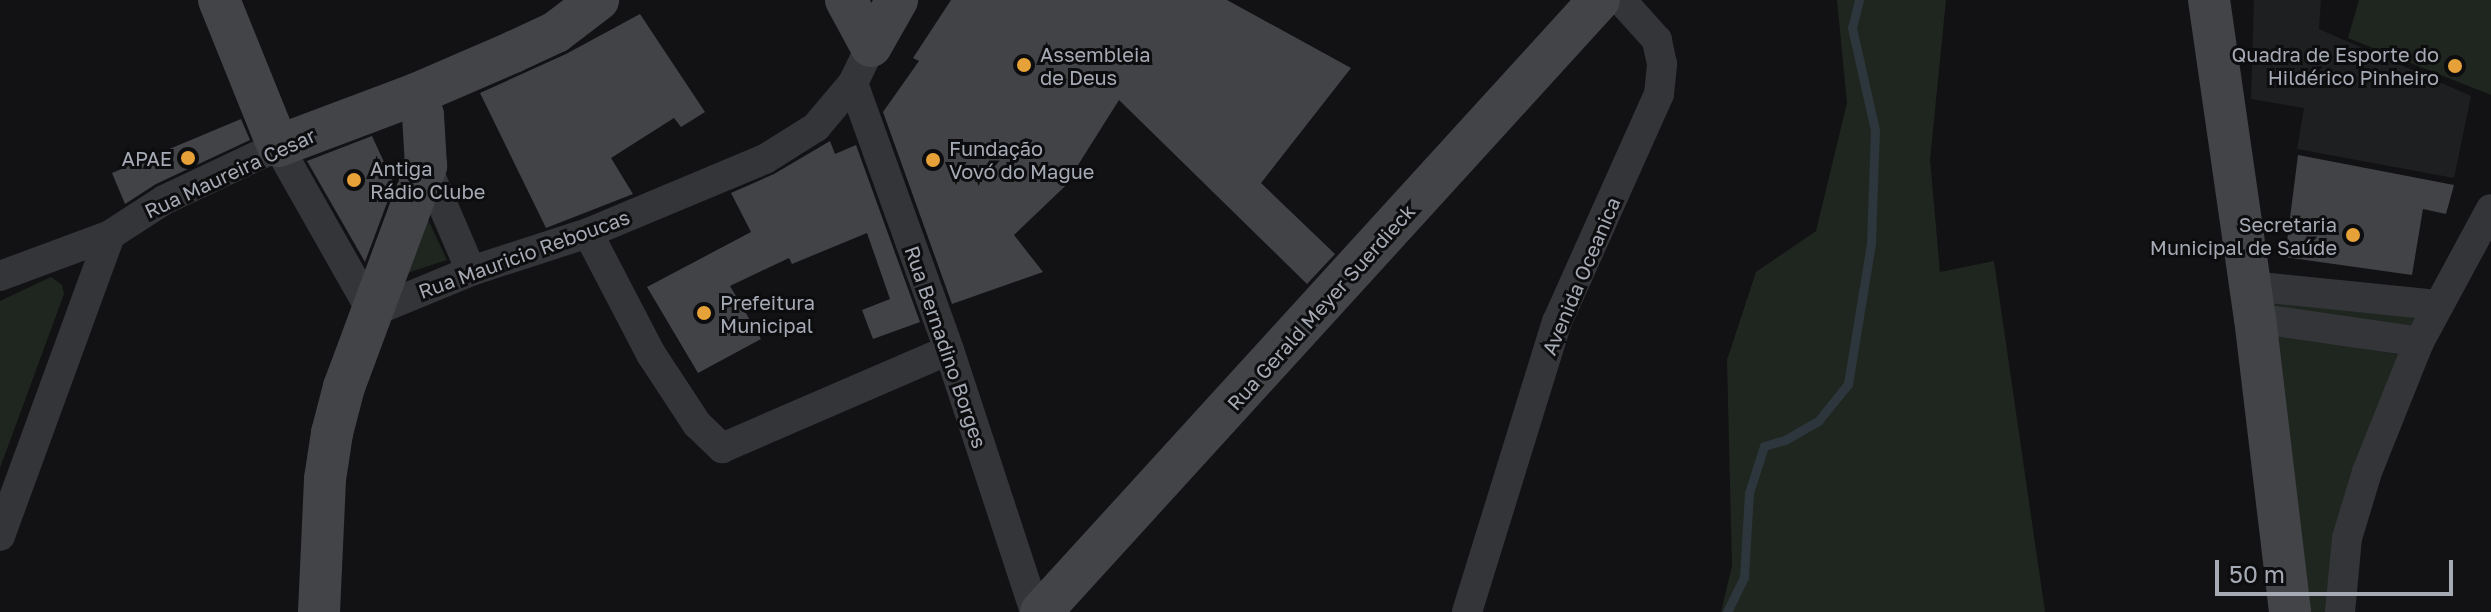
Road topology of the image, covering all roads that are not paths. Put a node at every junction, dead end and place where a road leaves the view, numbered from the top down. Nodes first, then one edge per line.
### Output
1 (219, 0) edge
2 (598, 0) edge
3 (846, 0) edge
4 (897, 0) edge
5 (1599, 0) edge
6 (1621, 0) edge
7 (2209, 0) edge
8 (871, 46) junction
9 (853, 83) junction
10 (416, 94) junction
11 (278, 146) junction
12 (426, 166) junction
13 (2491, 209) edge
14 (588, 233) junction
15 (110, 235) junction
16 (471, 271) junction
17 (0, 276) edge
18 (2252, 302) junction
19 (2437, 305) junction
20 (372, 312) junction
21 (2419, 342) junction
22 (949, 350) junction
23 (0, 533) edge
24 (319, 612) edge
25 (1038, 612) edge
26 (1467, 612) edge
27 (2290, 612) edge
28 (2340, 612) edge

1 - 11 street
2 - 10 street, Rua Maureira Cesar
3 - 8 street
4 - 8 street, Rua Mauricio Reboucas
5 - 25 street, Rua Gerald Meyer Suerdieck
6 - 26 street, Avenida Oceanica
7 - 18 street
8 - 9 street, Rua Mauricio Reboucas
9 - 14 street, Rua Mauricio Reboucas
9 - 22 street, Rua Bernadino Borges
10 - 11 street, Rua Maureira Cesar
10 - 12 street
11 - 15 street, Rua Maureira Cesar
11 - 20 street
12 - 16 street
12 - 20 street
13 - 19 street
14 - 16 street, Rua Mauricio Reboucas
14 - 22 street
15 - 17 street, Rua Maureira Cesar
15 - 23 street
16 - 20 street, Rua Mauricio Reboucas
18 - 19 street
18 - 21 street
18 - 27 street
19 - 21 street
20 - 24 street
21 - 28 street
22 - 25 street, Rua Bernadino Borges

